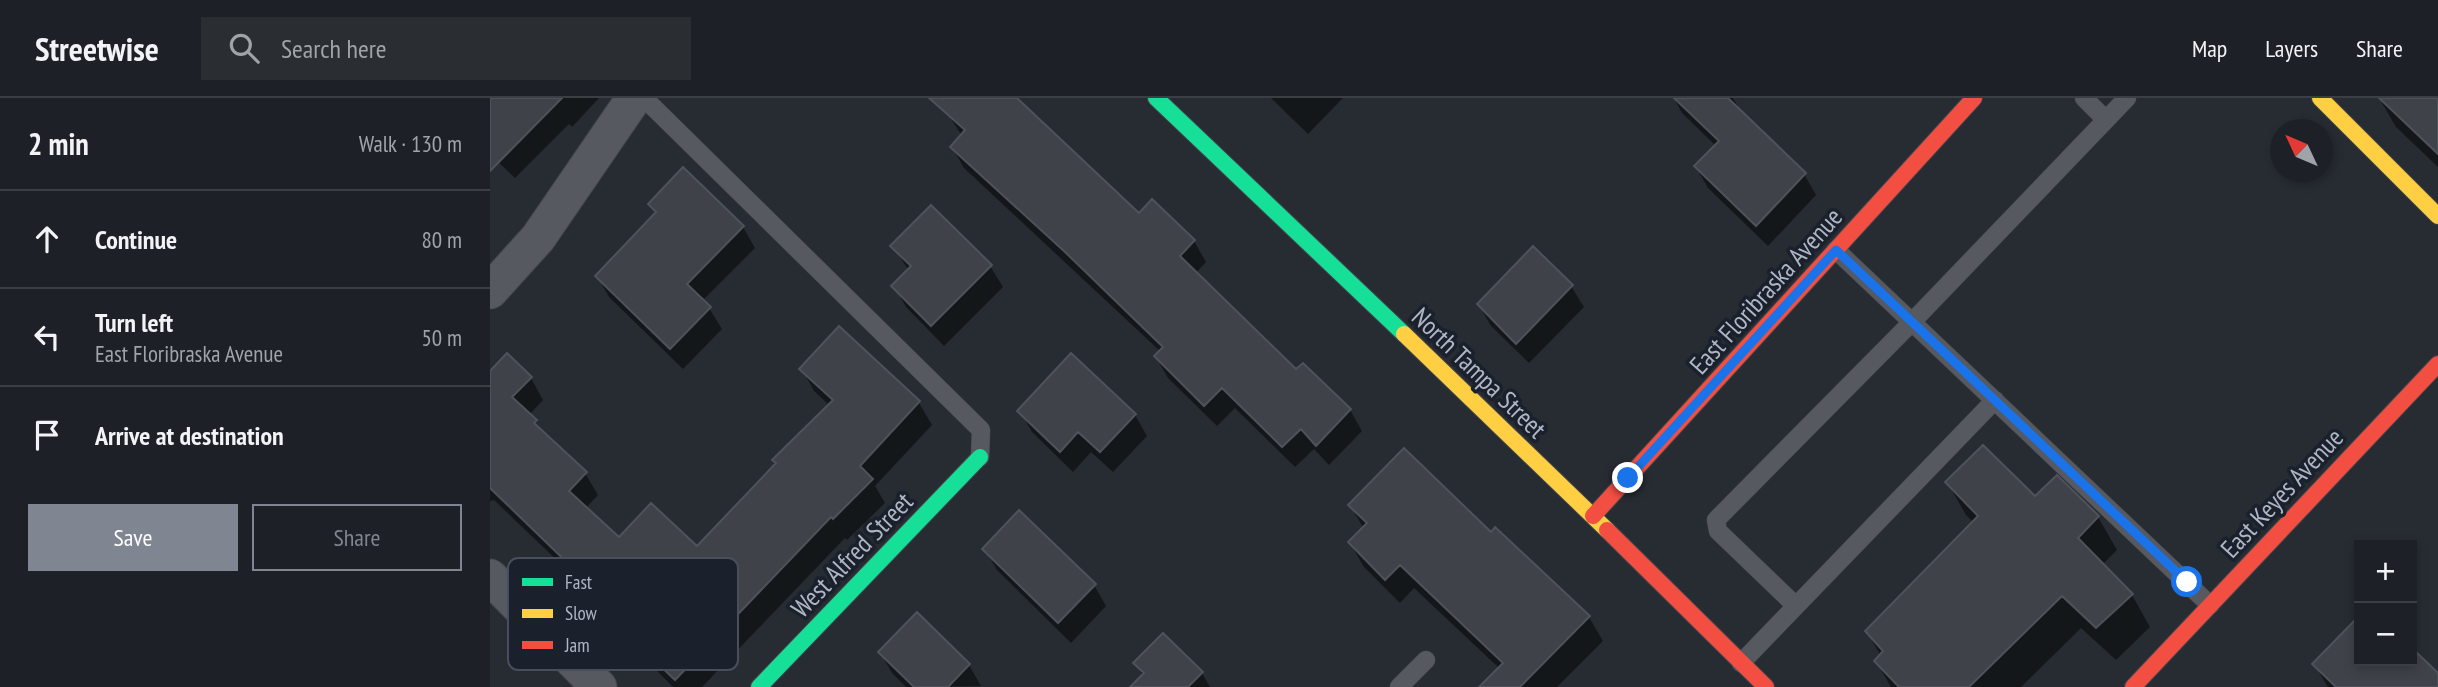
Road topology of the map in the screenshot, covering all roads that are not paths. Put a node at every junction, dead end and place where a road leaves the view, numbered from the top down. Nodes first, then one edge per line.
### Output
1 (634, 98) edge
2 (644, 98) edge
3 (1156, 98) edge
4 (1974, 98) edge
5 (2084, 98) edge
6 (2127, 98) edge
7 (2319, 98) edge
8 (2106, 120) junction
9 (2438, 216) edge
10 (1836, 250) junction
11 (490, 291) edge
12 (1912, 322) junction
13 (2438, 364) edge
14 (1995, 400) junction
15 (980, 457) joint
16 (1593, 516) junction
17 (490, 577) edge
18 (508, 595) edge
19 (2210, 605) junction
20 (1796, 606) junction
21 (1426, 660) dead end
22 (1741, 663) junction
23 (582, 670) edge
24 (599, 687) edge
25 (759, 687) edge
26 (1399, 687) edge
27 (1766, 687) edge
28 (2133, 687) edge

1 - 11 street
2 - 15 lane
3 - 16 street, North Tampa Street
4 - 10 street, East Floribraska Avenue
5 - 8 lane
6 - 8 lane
7 - 9 street
8 - 12 lane
10 - 12 lane
10 - 16 street, East Floribraska Avenue
12 - 14 lane
12 - 20 lane
13 - 19 street, East Keyes Avenue
14 - 19 lane
14 - 20 lane
15 - 25 street, West Alfred Street
16 - 22 street, North Tampa Street
17 - 18 street
19 - 28 street, East Keyes Avenue
20 - 22 lane
21 - 26 lane
22 - 27 street, North Tampa Street
23 - 24 street

